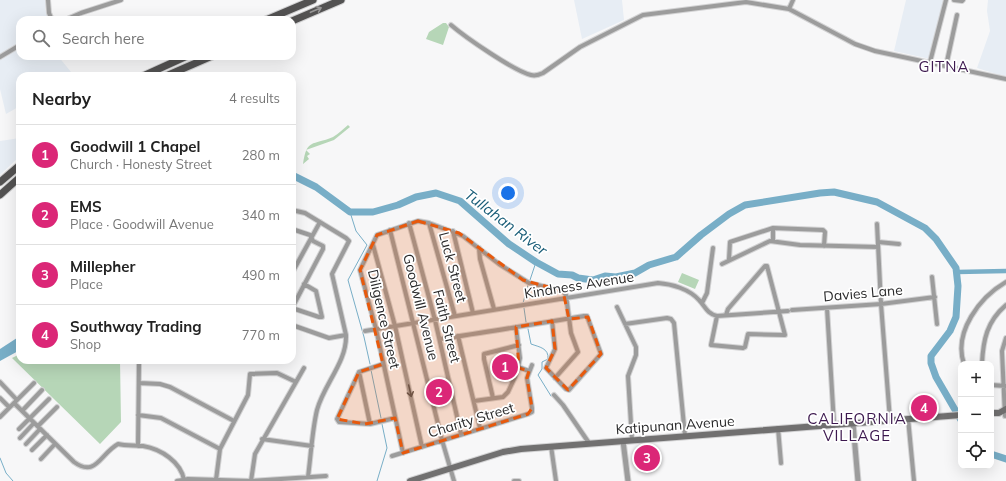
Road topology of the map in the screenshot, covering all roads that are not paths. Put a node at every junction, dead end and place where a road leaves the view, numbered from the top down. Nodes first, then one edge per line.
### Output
1 (48, 0) edge
2 (121, 0) edge
3 (313, 0) edge
4 (341, 0) edge
5 (793, 0) edge
6 (946, 0) edge
7 (954, 0) edge
8 (963, 0) edge
9 (789, 9) junction
10 (957, 15) dead end
11 (50, 16) edge
12 (75, 16) edge
13 (275, 16) edge
14 (296, 19) edge
15 (451, 25) dead end
16 (16, 47) edge
17 (0, 57) edge
18 (178, 60) edge
19 (203, 60) edge
20 (930, 62) junction
21 (946, 66) junction
22 (152, 72) edge
23 (175, 72) edge
24 (1006, 79) edge
25 (16, 168) edge
26 (16, 181) edge
27 (0, 182) edge
28 (0, 195) edge
29 (296, 211) edge
30 (320, 222) junction
31 (409, 223) junction
32 (429, 223) junction
33 (877, 224) dead end
34 (773, 228) junction
35 (390, 230) junction
36 (296, 231) edge
37 (453, 231) junction
38 (311, 238) junction
39 (773, 241) junction
40 (878, 242) junction
41 (373, 244) junction
42 (899, 244) dead end
43 (824, 246) junction
44 (479, 248) junction
45 (713, 248) dead end
46 (878, 248) junction
47 (729, 259) junction
48 (722, 264) dead end
49 (296, 266) edge
50 (932, 277) dead end
51 (1006, 282) edge
52 (304, 284) junction
53 (935, 297) junction
54 (566, 299) junction
55 (296, 300) edge
56 (702, 304) junction
57 (881, 304) junction
58 (1006, 305) edge
59 (617, 307) dead end
60 (827, 308) junction
61 (296, 309) edge
62 (494, 309) junction
63 (473, 312) junction
64 (780, 312) junction
65 (454, 316) junction
66 (717, 316) junction
67 (726, 316) junction
68 (569, 319) junction
69 (435, 320) junction
70 (552, 321) junction
71 (414, 322) junction
72 (625, 324) junction
73 (937, 324) dead end
74 (296, 326) edge
75 (395, 326) junction
76 (516, 327) junction
77 (376, 329) junction
78 (365, 331) dead end
79 (346, 335) junction
80 (458, 336) junction
81 (1006, 338) edge
82 (440, 339) junction
83 (519, 345) junction
84 (964, 361) edge
85 (982, 361) edge
86 (139, 364) edge
87 (383, 364) junction
88 (532, 365) dead end
89 (304, 368) dead end
90 (518, 368) junction
91 (529, 371) junction
92 (359, 372) junction
93 (556, 378) junction
94 (0, 382) edge
95 (296, 382) junction
96 (34, 383) dead end
97 (139, 383) junction
98 (994, 385) edge
99 (1005, 386) edge
100 (42, 390) dead end
101 (554, 395) dead end
102 (0, 398) edge
103 (493, 398) junction
104 (49, 399) dead end
105 (16, 401) junction
106 (474, 401) junction
107 (57, 407) dead end
108 (9, 408) junction
109 (22, 411) junction
110 (1004, 413) edge
111 (138, 415) junction
112 (958, 415) edge
113 (0, 416) edge
114 (30, 418) junction
115 (395, 418) junction
116 (908, 418) junction
117 (890, 420) junction
118 (234, 421) junction
119 (852, 423) junction
120 (370, 424) junction
121 (834, 424) junction
122 (38, 426) junction
123 (480, 428) junction
124 (778, 428) junction
125 (19, 429) dead end
126 (461, 434) junction
127 (47, 436) junction
128 (685, 436) junction
129 (20, 438) dead end
130 (262, 439) junction
131 (442, 440) junction
132 (632, 440) junction
133 (623, 441) junction
134 (589, 443) junction
135 (26, 444) dead end
136 (55, 444) junction
137 (138, 446) junction
138 (312, 446) junction
139 (551, 446) junction
140 (422, 447) junction
141 (220, 449) junction
142 (32, 450) dead end
143 (403, 453) junction
144 (392, 456) dead end
145 (41, 459) dead end
146 (780, 463) dead end
147 (450, 468) junction
148 (326, 476) dead end
149 (308, 477) junction
150 (184, 480) junction
151 (216, 480) edge
152 (176, 481) edge
153 (251, 481) edge
154 (410, 481) edge
155 (454, 481) edge
156 (514, 481) edge
157 (519, 481) edge
158 (556, 481) edge
159 (628, 481) edge
160 (858, 481) edge
161 (914, 481) edge

1 - 11 street
2 - 12 street
3 - 13 main road
14 -> 4 main road
5 - 9 street
6 - 20 street
7 - 8 street
9 - 15 street
9 - 20 street
10 - 21 street
16 - 17 street
18 - 22 main road
19 - 23 main road
20 - 21 street
21 - 24 street
25 - 27 main road
26 - 28 main road
29 - 30 street
30 - 38 street
30 - 79 street
31 - 32 street, Diligence Street
31 - 35 street, Diligence Street
31 - 69 street, Faith Street
32 - 37 street, Diligence Street
32 - 65 street, Luck Street
33 - 40 street
34 - 39 street
34 - 43 street
34 - 47 street
35 - 41 street, Diligence Street
35 - 71 street, Goodwill Avenue
36 - 38 street
37 - 44 street, Diligence Street
37 - 63 street
38 - 49 street
38 - 52 street
39 - 43 street
39 - 47 street
40 - 42 street
40 - 46 street
41 - 75 street
41 - 77 street, Diligence Street
43 - 46 street
44 - 54 street, Diligence Street
44 - 62 street
45 - 56 street
46 - 57 street
47 - 48 street
50 - 53 street
51 - 84 street
52 - 55 street
52 - 61 street
53 - 57 street, Davies Lane
53 - 73 street
54 - 56 street, Kindness Avenue
54 - 62 street, Kindness Avenue
54 - 68 street
56 - 66 street, Kindness Avenue
57 - 60 street, Davies Lane
57 - 117 street
58 - 85 street
59 - 72 street
60 - 64 street, Davies Lane
60 - 121 street
62 - 63 street, Kindness Avenue
63 - 65 street, Kindness Avenue
64 - 66 street
64 - 67 street
64 - 67 street
65 - 69 street, Kindness Avenue
66 - 67 street
68 - 70 street
68 - 93 street
68 - 93 street
69 - 71 street, Kindness Avenue
69 - 82 street, Faith Street
70 - 76 street
70 - 93 street
71 - 75 street, Kindness Avenue
71 - 131 street, Goodwill Avenue
72 - 128 street
72 - 132 street
74 - 79 street
75 - 77 street, Kindness Avenue
75 -> 140 street
76 - 80 street
76 - 83 street
77 - 78 street, Kindness Avenue
77 - 87 street, Diligence Street
79 - 138 street
80 - 82 street
80 - 106 street
81 - 99 street
82 - 126 street, Faith Street
83 - 90 street
83 - 103 street
86 - 97 street
87 - 92 street
87 - 115 street, Diligence Street
88 - 91 street, Charity Street
89 - 95 street
90 - 91 street
90 - 103 street
91 - 123 street, Charity Street
92 - 120 street
92 - 120 street
94 - 105 street
95 - 118 street
95 - 130 street
96 - 105 street
97 - 111 street
97 - 118 street
98 - 99 street
99 - 110 street
100 - 109 street
101 - 134 street
102 - 108 street
103 - 106 street
104 - 114 street
105 - 108 street
105 - 109 street
106 - 123 street
107 - 122 street
108 - 113 street
109 - 114 street
111 - 137 street
111 - 141 street
112 - 116 main road, Katipunan Avenue
114 - 122 street
114 - 125 street
115 - 120 street
115 - 143 street, Diligence Street
116 - 117 main road, Katipunan Avenue
116 - 161 street
117 - 119 main road, Katipunan Avenue
118 - 141 street
119 - 121 main road, Katipunan Avenue
119 - 160 street
121 - 124 main road, Katipunan Avenue
122 - 127 street
122 - 129 street
122 - 135 street
123 - 126 street, Charity Street
124 - 128 main road, Katipunan Avenue
124 - 146 street
126 - 131 street, Charity Street
127 - 136 street
127 - 142 street
128 - 132 main road, Katipunan Avenue
130 - 138 street
130 - 153 street
131 - 140 street, Charity Street
131 - 147 street, Goodwill Avenue
132 - 133 main road, Katipunan Avenue
133 - 134 main road, Katipunan Avenue
133 - 159 street
134 - 139 main road, Katipunan Avenue
136 - 137 street
136 - 145 street
137 - 150 street
138 - 149 street
139 - 147 main road, Katipunan Avenue
139 - 158 street
140 - 143 street, Charity Street
141 - 151 street
143 - 144 street, Charity Street
147 - 154 main road, Katipunan Avenue
147 - 155 street, Goodwill Avenue
148 - 149 street
149 - 153 street
150 - 151 street
150 - 152 street
151 - 153 street
156 - 157 street

